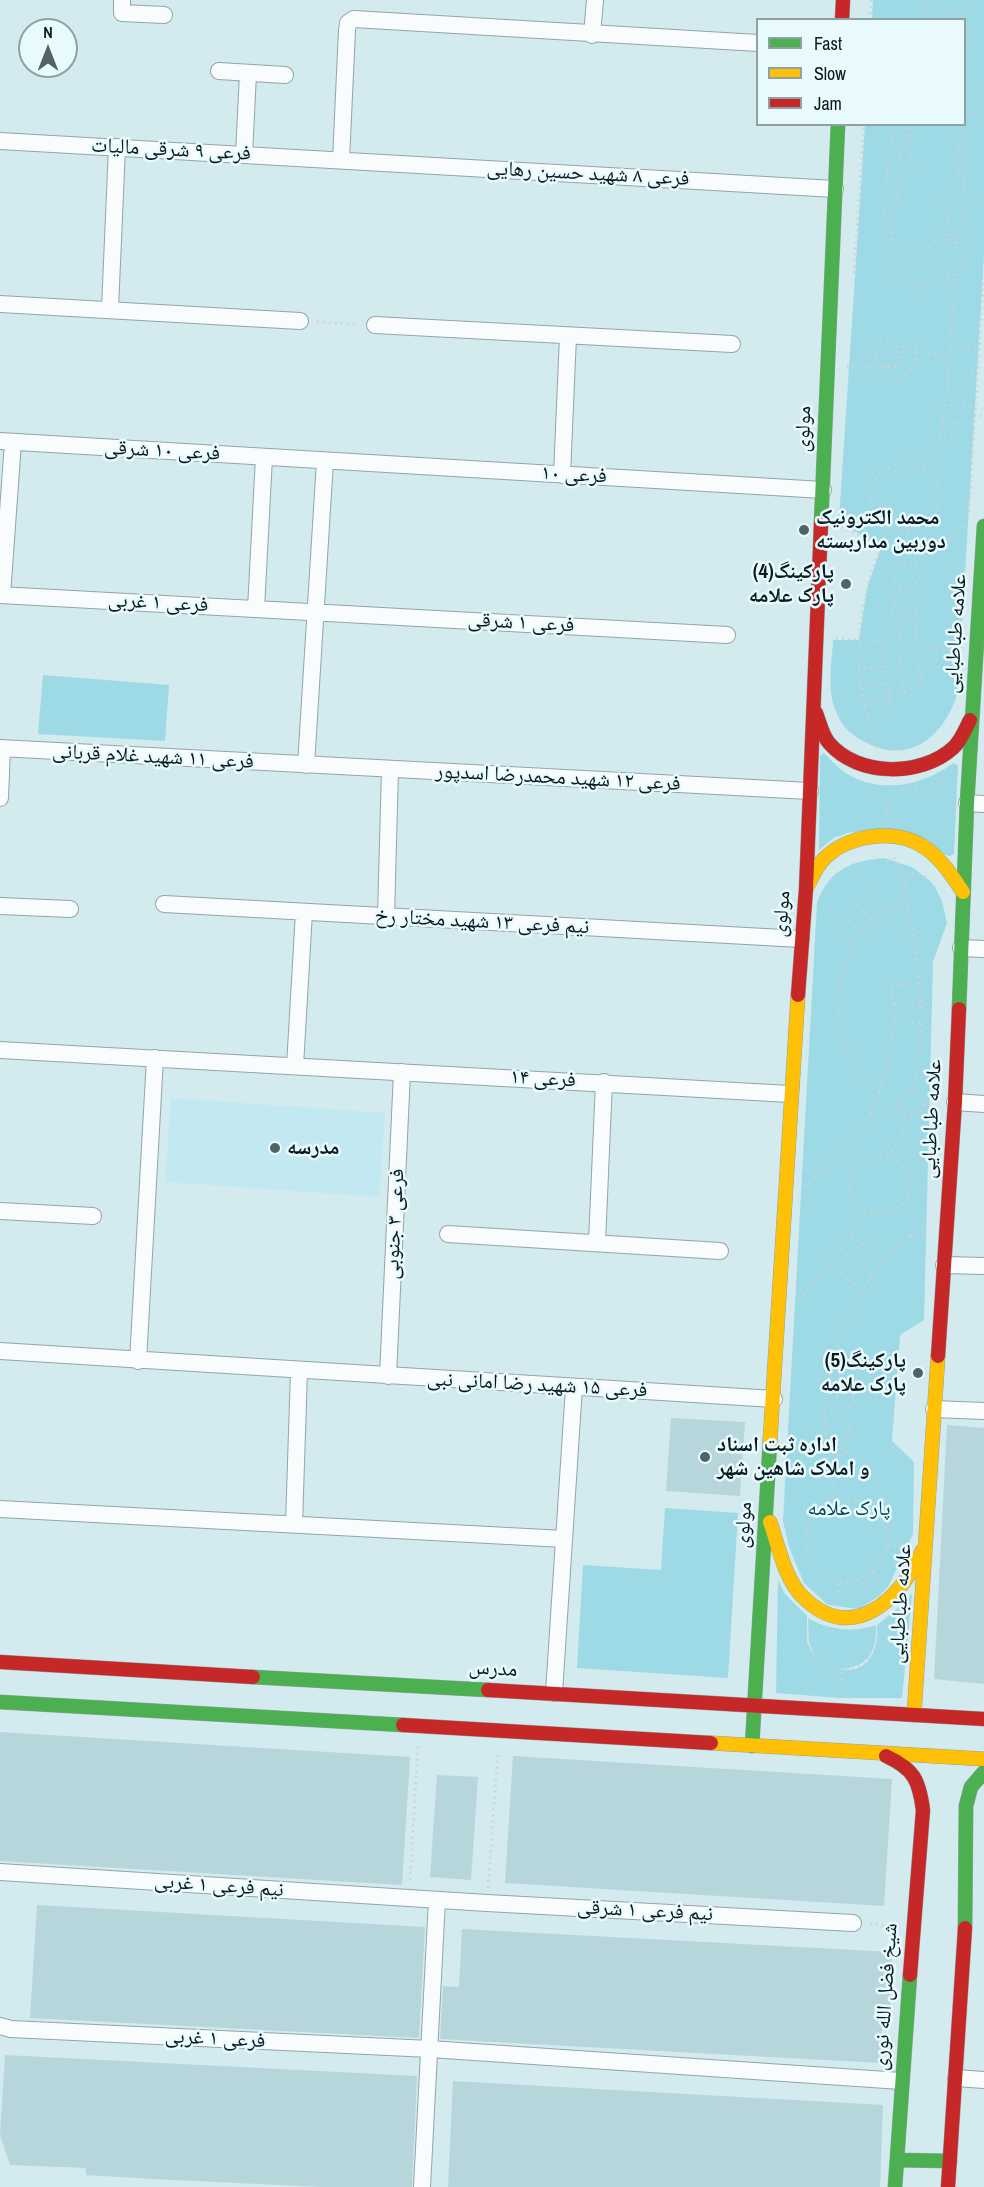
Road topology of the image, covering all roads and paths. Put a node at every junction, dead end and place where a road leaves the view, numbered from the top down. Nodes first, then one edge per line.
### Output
1 (122, 0) edge
2 (595, 0) edge
3 (843, 0) edge
4 (871, 0) edge
5 (928, 0) edge
6 (954, 8) dead end
7 (164, 15) dead end
8 (842, 18) edge
9 (870, 18) edge
10 (923, 18) edge
11 (940, 18) edge
12 (592, 35) junction
13 (756, 43) edge
14 (976, 45) dead end
15 (966, 51) edge
16 (219, 71) dead end
17 (248, 73) junction
18 (285, 75) dead end
19 (966, 81) edge
20 (984, 84) edge
21 (984, 108) edge
22 (966, 112) edge
23 (838, 126) edge
24 (864, 126) edge
25 (894, 126) edge
26 (905, 126) edge
27 (914, 126) edge
28 (947, 126) edge
29 (961, 126) edge
30 (0, 141) edge
31 (117, 147) junction
32 (243, 154) junction
33 (341, 160) junction
34 (887, 170) junction
35 (835, 189) junction
36 (964, 193) junction
37 (984, 195) edge
38 (950, 240) junction
39 (954, 243) junction
40 (924, 260) junction
41 (984, 272) edge
42 (854, 273) dead end
43 (958, 273) junction
44 (935, 276) junction
45 (0, 304) edge
46 (110, 309) junction
47 (300, 321) joint
48 (375, 325) joint
49 (568, 336) junction
50 (732, 344) dead end
51 (978, 347) junction
52 (949, 348) junction
53 (901, 352) junction
54 (916, 352) junction
55 (848, 355) dead end
56 (949, 356) junction
57 (888, 366) junction
58 (964, 373) dead end
59 (976, 373) junction
60 (975, 388) junction
61 (947, 389) junction
62 (945, 406) junction
63 (974, 406) junction
64 (974, 416) junction
65 (984, 416) edge
66 (941, 422) junction
67 (974, 423) junction
68 (938, 435) junction
69 (952, 438) dead end
70 (6, 442) edge
71 (264, 457) junction
72 (325, 461) junction
73 (923, 468) junction
74 (562, 475) junction
75 (823, 490) junction
76 (969, 509) junction
77 (969, 515) dead end
78 (968, 522) dead end
79 (839, 525) dead end
80 (889, 526) junction
81 (984, 526) edge
82 (968, 533) dead end
83 (880, 545) junction
84 (915, 564) junction
85 (901, 586) junction
86 (1, 595) edge
87 (893, 607) junction
88 (256, 609) junction
89 (315, 612) junction
90 (891, 616) junction
91 (727, 634) dead end
92 (915, 638) junction
93 (873, 642) dead end
94 (885, 642) junction
95 (961, 653) dead end
96 (961, 660) dead end
97 (884, 667) junction
98 (918, 667) junction
99 (858, 668) junction
100 (886, 683) junction
101 (860, 688) junction
102 (889, 698) junction
103 (864, 705) junction
104 (813, 706) junction
105 (892, 708) dead end
106 (972, 714) junction
107 (870, 746) dead end
108 (1, 748) edge
109 (877, 748) junction
110 (306, 765) junction
111 (893, 768) junction
112 (390, 769) junction
113 (810, 791) junction
114 (0, 798) edge
115 (967, 803) junction
116 (984, 804) edge
117 (889, 836) junction
118 (914, 867) dead end
119 (905, 885) junction
120 (806, 889) junction
121 (963, 892) junction
122 (870, 894) dead end
123 (907, 897) junction
124 (164, 904) dead end
125 (857, 905) dead end
126 (0, 906) edge
127 (70, 909) dead end
128 (883, 911) junction
129 (303, 912) junction
130 (386, 916) junction
131 (844, 918) dead end
132 (873, 921) junction
133 (834, 932) dead end
134 (862, 932) junction
135 (801, 939) junction
136 (852, 945) junction
137 (961, 948) junction
138 (984, 949) edge
139 (889, 975) dead end
140 (891, 985) junction
141 (921, 985) junction
142 (894, 1004) junction
143 (922, 1005) junction
144 (894, 1023) junction
145 (922, 1023) junction
146 (0, 1050) edge
147 (155, 1058) junction
148 (295, 1066) junction
149 (402, 1072) junction
150 (604, 1082) junction
151 (914, 1090) junction
152 (880, 1091) junction
153 (790, 1094) junction
154 (955, 1102) junction
155 (984, 1104) edge
156 (870, 1113) junction
157 (907, 1115) junction
158 (882, 1120) dead end
159 (889, 1156) junction
160 (805, 1166) dead end
161 (824, 1168) junction
162 (803, 1190) dead end
163 (0, 1211) edge
164 (867, 1212) junction
165 (930, 1215) dead end
166 (93, 1216) dead end
167 (448, 1234) dead end
168 (852, 1236) junction
169 (908, 1237) junction
170 (597, 1242) junction
171 (931, 1246) dead end
172 (720, 1251) dead end
173 (841, 1251) junction
174 (884, 1261) junction
175 (831, 1265) junction
176 (944, 1265) junction
177 (984, 1266) edge
178 (873, 1275) junction
179 (863, 1292) junction
180 (798, 1301) dead end
181 (0, 1352) edge
182 (138, 1361) junction
183 (299, 1371) junction
184 (388, 1376) junction
185 (574, 1387) junction
186 (774, 1399) junction
187 (934, 1409) junction
188 (825, 1412) junction
189 (984, 1412) edge
190 (825, 1433) junction
191 (837, 1500) junction
192 (0, 1509) edge
193 (766, 1512) junction
194 (294, 1524) junction
195 (927, 1536) junction
196 (564, 1539) junction
197 (888, 1545) junction
198 (909, 1547) dead end
199 (876, 1624) dead end
200 (807, 1627) dead end
201 (0, 1662) edge
202 (842, 1670) junction
203 (554, 1693) junction
204 (840, 1698) dead end
205 (0, 1702) edge
206 (753, 1706) junction
207 (914, 1715) junction
208 (984, 1719) edge
209 (419, 1726) junction
210 (500, 1731) junction
211 (752, 1746) junction
212 (880, 1754) junction
213 (984, 1759) edge
214 (984, 1772) edge
215 (0, 1872) edge
216 (409, 1898) junction
217 (437, 1900) junction
218 (487, 1903) junction
219 (853, 1923) joint
220 (913, 1929) junction
221 (0, 2026) edge
222 (430, 2049) junction
223 (956, 2078) junction
224 (984, 2080) edge
225 (901, 2081) junction
226 (897, 2160) junction
227 (950, 2161) junction
228 (422, 2187) edge
229 (895, 2187) edge
230 (948, 2187) edge

1 - 7 street
2 - 12 street
3 - 8 street
4 - 9 path
5 - 10 path
6 - 11 path
12 - 13 street
12 - 33 street
14 - 15 path
16 - 17 street
17 - 18 street
17 - 32 street
19 - 20 path
21 - 22 path
23 - 35 street, مولوی
24 - 42 path
25 - 34 path
26 - 34 path
27 - 40 path
28 - 38 path
29 - 36 path
30 - 31 street, فرعی ۹ شرقی مالیات
31 - 32 street, فرعی ۹ شرقی مالیات
31 - 46 street
32 - 33 street, فرعی ۹ شرقی مالیات
33 - 35 street, فرعی ۸ شهید حسین رهایی
34 - 44 path
35 - 75 street, مولوی
36 - 37 path
36 - 39 path
38 - 39 path
38 - 40 path
39 - 43 path
40 - 44 path
41 - 51 path
43 - 44 path
43 - 52 path
45 - 46 street
46 - 47 street
47 - 48 path
48 - 49 street
49 - 50 street
49 - 74 street
51 - 52 path
51 - 59 path
52 - 56 path
53 - 54 path
53 - 57 path
53 - 57 path
54 - 56 path
54 - 57 path
55 - 57 path
56 - 61 path
58 - 59 path
59 - 60 path
60 - 61 path
60 - 63 path
61 - 62 path
62 - 63 path
62 - 66 path
63 - 64 path
64 - 65 path
64 - 67 path
66 - 67 path
66 - 68 path
67 - 76 path
68 - 69 path
68 - 73 path
70 - 71 street, فرعی ۱۰ شرقی
70 - 86 street
71 - 72 street, فرعی ۱۰ شرقی
71 - 88 street
72 - 74 street, فرعی ۱۰
72 - 89 street
73 - 80 path
73 - 80 path
74 - 75 street, فرعی ۱۰
75 - 104 street, مولوی
76 - 77 path
76 - 84 path
78 - 82 path
79 - 83 path
80 - 83 path
81 - 106 street, علامه طباطبایی
83 - 99 path
84 - 85 path
84 - 85 path
85 - 87 path
86 - 88 street, فرعی ۱ غربی
87 - 90 path
87 - 92 path
88 - 89 street, فرعی ۱ غربی
89 - 91 street, فرعی ۱ شرقی
89 - 110 street
90 - 94 path
90 - 98 path
92 - 95 path
92 - 98 path
93 - 94 path
94 - 97 path
96 - 98 path
97 - 99 path
97 - 100 path
99 - 101 path
100 - 101 path
100 - 102 path
101 - 103 path
102 - 103 path
102 - 105 path
103 - 109 path
104 - 111 street
104 - 113 street, مولوی
106 - 111 street
106 - 115 street, علامه طباطبایی
107 - 109 path
108 - 110 street, فرعی ۱۱ شهید غلام قربانی
108 - 114 street
109 - 111 path
110 - 112 street, فرعی ۱۲ شهید محمدرضا اسدپور
111 - 117 path
112 - 113 street, فرعی ۱۲ شهید محمدرضا اسدپور
112 - 130 street
113 - 120 street, مولوی
115 - 116 street
115 - 121 street, علامه طباطبایی
117 - 119 path
117 - 120 street
117 - 121 street
118 - 119 path
119 - 123 path
120 - 135 street, مولوی
121 - 137 street, علامه طباطبایی
122 - 128 path
123 - 128 path
123 - 141 path
124 - 129 street, نیم فرعی ۱۳ شهید مختار رخ
125 - 132 path
126 - 127 street
128 - 132 path
129 - 130 street, نیم فرعی ۱۳ شهید مختار رخ
129 - 148 street
130 - 135 street, نیم فرعی ۱۳ شهید مختار رخ
131 - 134 path
132 - 134 path
133 - 136 path
134 - 136 path
135 - 153 street, مولوی
136 - 152 path
137 - 138 street
137 - 154 street, علامه طباطبایی
139 - 140 path
140 - 141 path
140 - 142 path
141 - 143 path
142 - 143 path
142 - 144 path
143 - 145 path
144 - 145 path
144 - 152 path
145 - 151 path
146 - 147 street, فرعی ۱۴
147 - 148 street, فرعی ۱۴
147 - 182 street
148 - 149 street, فرعی ۱۴
149 - 150 street, فرعی ۱۴
149 - 184 street, فرعی ۳ جنوبی
150 - 153 street, فرعی ۱۴
150 - 170 street
151 - 157 path
151 - 157 path
152 - 156 path
153 - 186 street, مولوی
154 - 155 street
154 - 176 street, علامه طباطبایی
156 - 158 path
156 - 161 path
157 - 159 path
159 - 164 path
159 - 164 path
160 - 161 path
161 - 162 path
163 - 166 street
164 - 168 path
165 - 169 path
167 - 170 street
168 - 173 path
168 - 174 path
169 - 171 path
169 - 174 path
170 - 172 street
173 - 175 path
173 - 178 path
174 - 178 path
175 - 179 path
175 - 180 path
176 - 177 street
176 - 187 street, علامه طباطبایی
178 - 179 path
179 - 188 path
181 - 182 street, فرعی ۱۵ شهید رضا امانی نبی
182 - 183 street, فرعی ۱۵ شهید رضا امانی نبی
183 - 184 street, فرعی ۱۵ شهید رضا امانی نبی
183 - 194 street
184 - 185 street, فرعی ۱۵ شهید رضا امانی نبی
185 - 186 street, فرعی ۱۵ شهید رضا امانی نبی
185 - 196 street
186 - 193 street, مولوی
187 - 189 street
187 - 195 street, علامه طباطبایی
188 - 190 path
188 - 190 path
190 - 191 path
191 - 197 path
191 - 197 path
192 - 194 street
193 - 195 street
193 - 206 street, مولوی
194 - 196 street
195 - 207 street, علامه طباطبایی
196 - 203 street
197 - 198 path
199 - 202 path
200 - 202 path
201 - 203 street, مدرس
202 - 204 path
203 - 206 street, مدرس
205 - 209 street
206 - 207 street, مدرس
206 - 211 street, مولوی
207 - 208 street, مدرس
209 - 210 street
209 - 216 path
210 - 211 street
210 - 218 path
211 - 212 street
212 - 213 street
212 - 220 street, شیخ فضل الله نوری
214 - 223 street
215 - 216 street, نیم فرعی ۱ غربی
216 - 217 street, نیم فرعی ۱ غربی
217 - 218 street, نیم فرعی ۱ شرقی
217 - 222 street
218 - 219 street, نیم فرعی ۱ شرقی
219 - 220 path
220 - 225 street, شیخ فضل الله نوری
221 - 222 street, فرعی ۱ غربی
222 - 225 street
222 - 228 street
223 - 224 street
223 - 227 street
225 - 226 street, شیخ فضل الله نوری
226 - 227 street
226 - 229 street, شیخ فضل الله نوری
227 - 230 street

